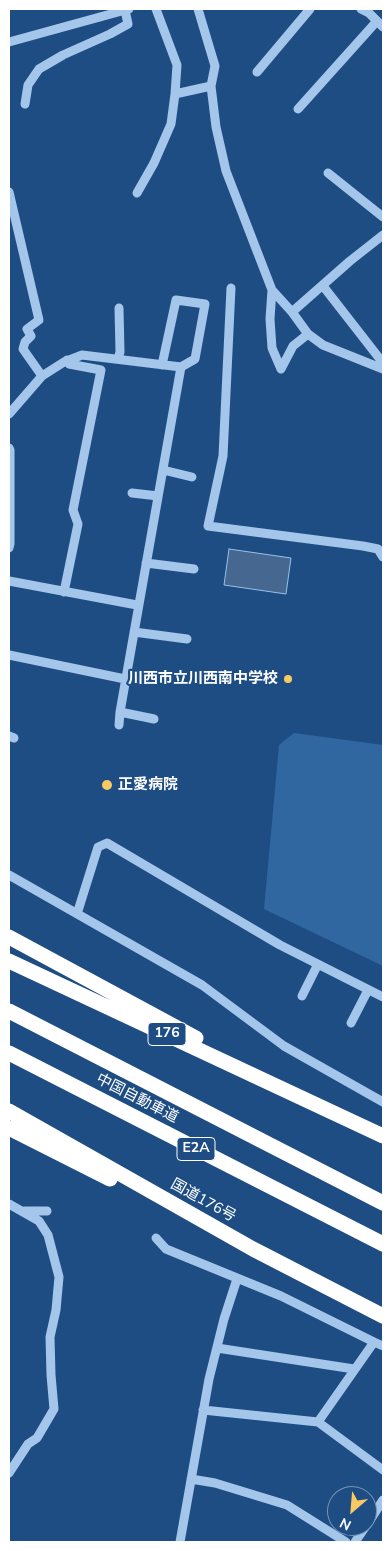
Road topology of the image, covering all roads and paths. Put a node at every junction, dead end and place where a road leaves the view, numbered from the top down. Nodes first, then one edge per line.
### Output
1 (127, 9) edge
2 (156, 9) edge
3 (198, 9) edge
4 (310, 9) edge
5 (366, 10) edge
6 (380, 24) edge
7 (9, 42) edge
8 (257, 72) dead end
9 (212, 86) junction
10 (175, 94) junction
11 (25, 104) dead end
12 (298, 110) dead end
13 (328, 173) dead end
14 (9, 192) edge
15 (136, 193) dead end
16 (383, 217) edge
17 (383, 235) edge
18 (323, 286) junction
19 (231, 288) dead end
20 (272, 290) junction
21 (119, 308) dead end
22 (292, 312) junction
23 (308, 334) junction
24 (118, 359) junction
25 (67, 360) junction
26 (383, 363) edge
27 (162, 365) junction
28 (181, 367) junction
29 (383, 370) edge
30 (42, 376) junction
31 (9, 414) edge
32 (9, 448) edge
33 (163, 470) junction
34 (192, 477) dead end
35 (132, 493) dead end
36 (158, 496) junction
37 (9, 548) edge
38 (383, 557) edge
39 (146, 563) junction
40 (194, 569) dead end
41 (9, 581) edge
42 (64, 592) junction
43 (137, 606) junction
44 (134, 632) junction
45 (187, 640) dead end
46 (9, 655) edge
47 (125, 680) junction
48 (120, 712) junction
49 (154, 719) dead end
50 (119, 725) dead end
51 (9, 876) edge
52 (77, 914) junction
53 (9, 937) edge
54 (9, 961) edge
55 (318, 964) junction
56 (368, 990) junction
57 (302, 996) dead end
58 (383, 997) edge
59 (9, 1011) edge
60 (351, 1023) dead end
61 (9, 1053) edge
62 (383, 1102) edge
63 (325, 1108) junction
64 (9, 1111) edge
65 (9, 1128) edge
66 (383, 1136) edge
67 (383, 1203) edge
68 (9, 1204) edge
69 (22, 1211) junction
70 (47, 1211) dead end
71 (156, 1238) dead end
72 (383, 1244) edge
73 (253, 1249) junction
74 (238, 1279) junction
75 (383, 1316) edge
76 (374, 1342) junction
77 (383, 1346) edge
78 (217, 1348) junction
79 (354, 1369) junction
80 (203, 1410) junction
81 (318, 1422) junction
82 (383, 1470) edge
83 (9, 1473) edge
84 (190, 1479) junction
85 (334, 1539) edge
86 (180, 1542) edge
87 (346, 1542) edge

1 - 7 street
1 - 11 street
2 - 10 street
3 - 9 street
4 - 8 street
5 - 6 street
6 - 12 street
9 - 10 street
9 - 20 street
10 - 15 street
13 - 16 street
14 - 30 street
17 - 18 street
18 - 22 street
18 - 26 street
19 - 38 street
20 - 22 street
20 - 23 street
21 - 24 street
22 - 23 street
23 - 29 street
24 - 25 street
24 - 27 street
25 - 30 street
25 - 42 street
27 - 28 street
27 - 28 street
28 - 33 street
30 - 31 street
32 - 37 street
33 - 34 street
33 - 36 street
35 - 36 street
36 - 39 street
39 - 40 street
39 - 43 street
41 - 42 street
42 - 43 street
43 - 44 street
44 - 45 street
44 - 47 street
46 - 47 street
47 - 48 street
48 - 49 street
48 - 50 street
51 - 52 street
52 - 55 street
52 - 62 street
53 - 63 highway
54 - 63 highway, 176
55 - 56 street
55 - 57 street
56 - 58 street
56 - 60 street
59 - 67 highway, 中国自動車道 / E2A
61 - 72 highway, 中国自動車道 / E2A
63 - 66 highway, 176
64 - 73 highway, 国道176号
65 - 73 highway
68 - 69 street
69 - 70 street
69 - 83 street
71 - 74 street
73 - 75 highway, 国道176号
74 - 76 street
74 - 78 street
76 - 77 street
76 - 79 street
78 - 79 street
78 - 80 street
79 - 81 street
80 - 81 street
80 - 84 street
81 - 82 street
84 - 85 street
84 - 86 street
85 - 87 street

